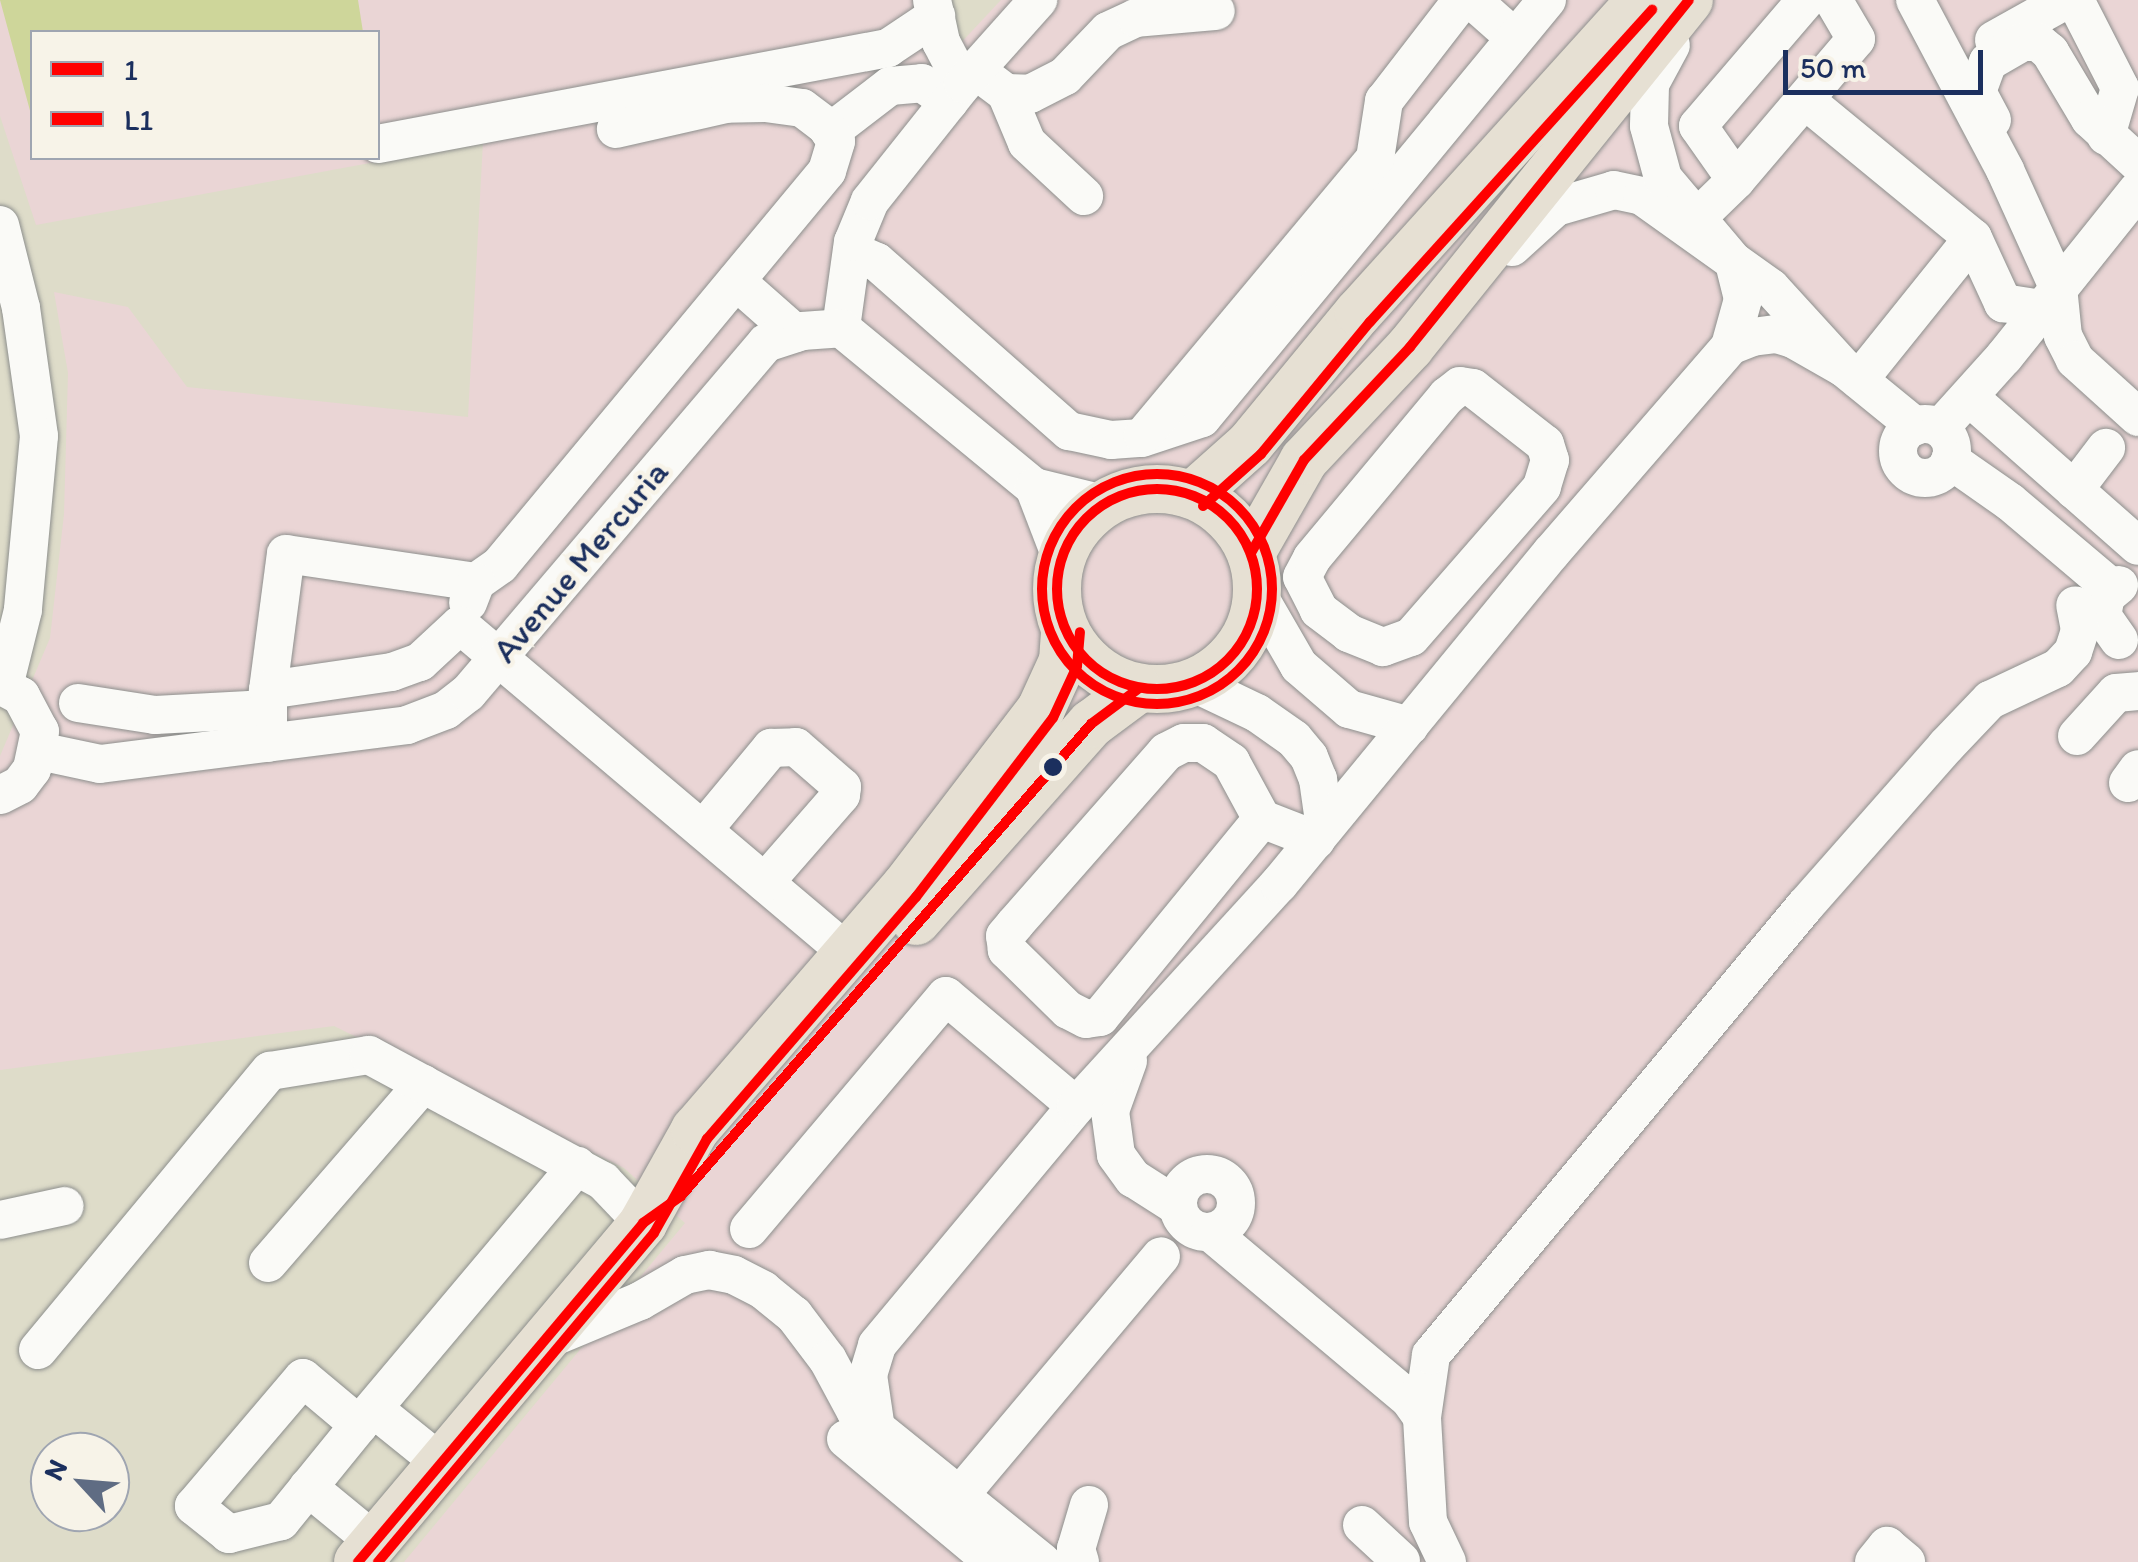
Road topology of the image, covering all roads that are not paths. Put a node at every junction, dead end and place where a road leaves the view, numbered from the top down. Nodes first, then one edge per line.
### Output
1 (1038, 0) edge
2 (1462, 0) edge
3 (1472, 0) edge
4 (1547, 0) edge
5 (1640, 0) edge
6 (1688, 0) edge
7 (1696, 0) edge
8 (1806, 0) edge
9 (1833, 0) edge
10 (1914, 0) edge
11 (2066, 0) edge
12 (2075, 0) edge
13 (934, 8) edge
14 (1216, 10) dead end
15 (1515, 38) junction
16 (1947, 66) junction
17 (974, 87) junction
18 (2120, 88) junction
19 (1805, 100) junction
20 (2079, 102) junction
21 (616, 129) dead end
22 (830, 132) junction
23 (2106, 136) junction
24 (380, 144) edge
25 (2138, 163) edge
26 (1388, 168) junction
27 (2005, 170) junction
28 (1736, 180) junction
29 (2138, 190) edge
30 (1084, 196) dead end
31 (1697, 218) junction
32 (0, 224) edge
33 (1973, 238) junction
34 (852, 250) junction
35 (1734, 262) junction
36 (736, 281) junction
37 (1308, 288) junction
38 (2050, 298) junction
39 (1350, 322) junction
40 (841, 328) junction
41 (794, 333) junction
42 (1730, 346) junction
43 (1410, 347) junction
44 (1852, 374) junction
45 (1970, 397) junction
46 (2138, 416) edge
47 (609, 434) junction
48 (1142, 438) junction
49 (1935, 438) junction
50 (2106, 448) dead end
51 (656, 472) junction
52 (1034, 488) junction
53 (2074, 490) junction
54 (1193, 495) junction
55 (1103, 504) junction
56 (2138, 546) edge
57 (1062, 560) junction
58 (1254, 574) junction
59 (476, 582) junction
60 (2126, 585) edge
61 (2075, 605) dead end
62 (460, 624) junction
63 (1065, 631) junction
64 (1411, 637) junction
65 (2128, 642) edge
66 (2073, 652) junction
67 (499, 657) junction
68 (1454, 672) junction
69 (1194, 684) junction
70 (2, 685) edge
71 (1138, 688) junction
72 (2138, 692) edge
73 (78, 703) dead end
74 (268, 714) junction
75 (1410, 726) junction
76 (2078, 736) dead end
77 (40, 751) junction
78 (0, 796) edge
79 (1262, 820) junction
80 (704, 830) junction
81 (1320, 834) junction
82 (765, 882) junction
83 (848, 953) junction
84 (1133, 1044) junction
85 (422, 1084) junction
86 (1076, 1106) junction
87 (577, 1166) junction
88 (65, 1206) dead end
89 (1177, 1206) junction
90 (0, 1220) edge
91 (643, 1223) junction
92 (749, 1229) dead end
93 (1210, 1232) junction
94 (1161, 1256) dead end
95 (268, 1263) dead end
96 (542, 1342) junction
97 (38, 1350) dead end
98 (366, 1417) junction
99 (1422, 1417) junction
100 (861, 1434) junction
101 (442, 1463) junction
102 (308, 1487) junction
103 (960, 1494) junction
104 (1089, 1505) dead end
105 (1362, 1525) dead end
106 (366, 1552) edge
107 (1442, 1552) edge
108 (993, 1562) edge
109 (1042, 1562) edge
110 (1080, 1562) edge
111 (1400, 1562) edge
112 (1874, 1562) edge
113 (1906, 1562) edge

1 - 17 street
2 - 26 street
3 - 15 street
4 - 15 street
5 - 39 main road
6 - 43 main road
7 - 31 street
8 - 28 street
9 - 19 street
10 - 16 street
11 - 16 street
12 - 18 street
13 - 17 street
13 - 24 street
14 - 17 street
15 - 26 street
16 - 27 street
17 - 22 street
17 - 30 street
17 - 34 street
18 - 20 street
18 - 23 street
19 - 28 street
19 - 33 street
20 - 23 street
20 - 27 street
21 - 22 street
22 - 36 street
23 - 25 street
26 - 37 street
26 - 48 street
27 - 38 street
28 - 31 street
29 - 38 street
31 - 35 street
32 - 70 street
33 - 38 street
33 - 44 street
34 - 40 street
34 - 48 street
35 - 42 street
35 - 43 street
35 - 44 street
36 - 41 street
36 - 47 street
37 - 39 street
37 - 48 street
38 - 45 street
38 - 46 street
39 - 54 main road
40 - 41 street, Avenue Mercuria
40 - 52 street
41 - 51 street, Avenue Mercuria
42 - 44 street
42 - 68 street
43 - 58 main road
44 - 49 street
45 - 49 street
45 - 53 street
47 - 51 street
47 - 59 street
49 - 60 street
50 - 53 street
51 - 67 street, Avenue Mercuria
52 - 55 street
52 - 57 street
53 - 56 street
54 - 55 main road
54 - 58 main road
55 - 57 main road
57 - 63 main road
58 - 69 main road
58 - 75 street
59 - 62 street
59 - 74 street
60 - 65 street
61 - 66 street
62 - 67 street
62 - 74 street
63 - 71 main road
63 - 83 main road
64 - 64 street
64 - 68 street
65 - 66 street
66 - 99 street
67 - 74 street, Avenue Mercuria
67 - 80 street
68 - 75 street
69 - 71 main road
69 - 81 street
70 - 77 street
71 - 91 main road
72 - 76 street
73 - 74 street
74 - 77 street, Avenue Mercuria
75 - 81 street
77 - 78 street
79 - 79 street
79 - 81 street
80 - 82 street
80 - 82 street
81 - 84 street
82 - 83 street
83 - 91 main road
84 - 86 street
84 - 89 street
85 - 87 street
85 - 95 street
85 - 97 street
86 - 92 street
86 - 100 street
87 - 91 street
87 - 98 street
88 - 90 street
89 - 93 street
89 - 93 street
91 - 96 main road
93 - 99 street
94 - 103 street
96 - 100 street
96 - 101 main road
98 - 101 street
98 - 102 street
98 - 102 street
99 - 107 street
100 - 103 street
100 - 108 street
101 - 106 main road
102 - 106 street
103 - 109 street
104 - 110 street
105 - 111 street
107 - 111 street
112 - 113 street

